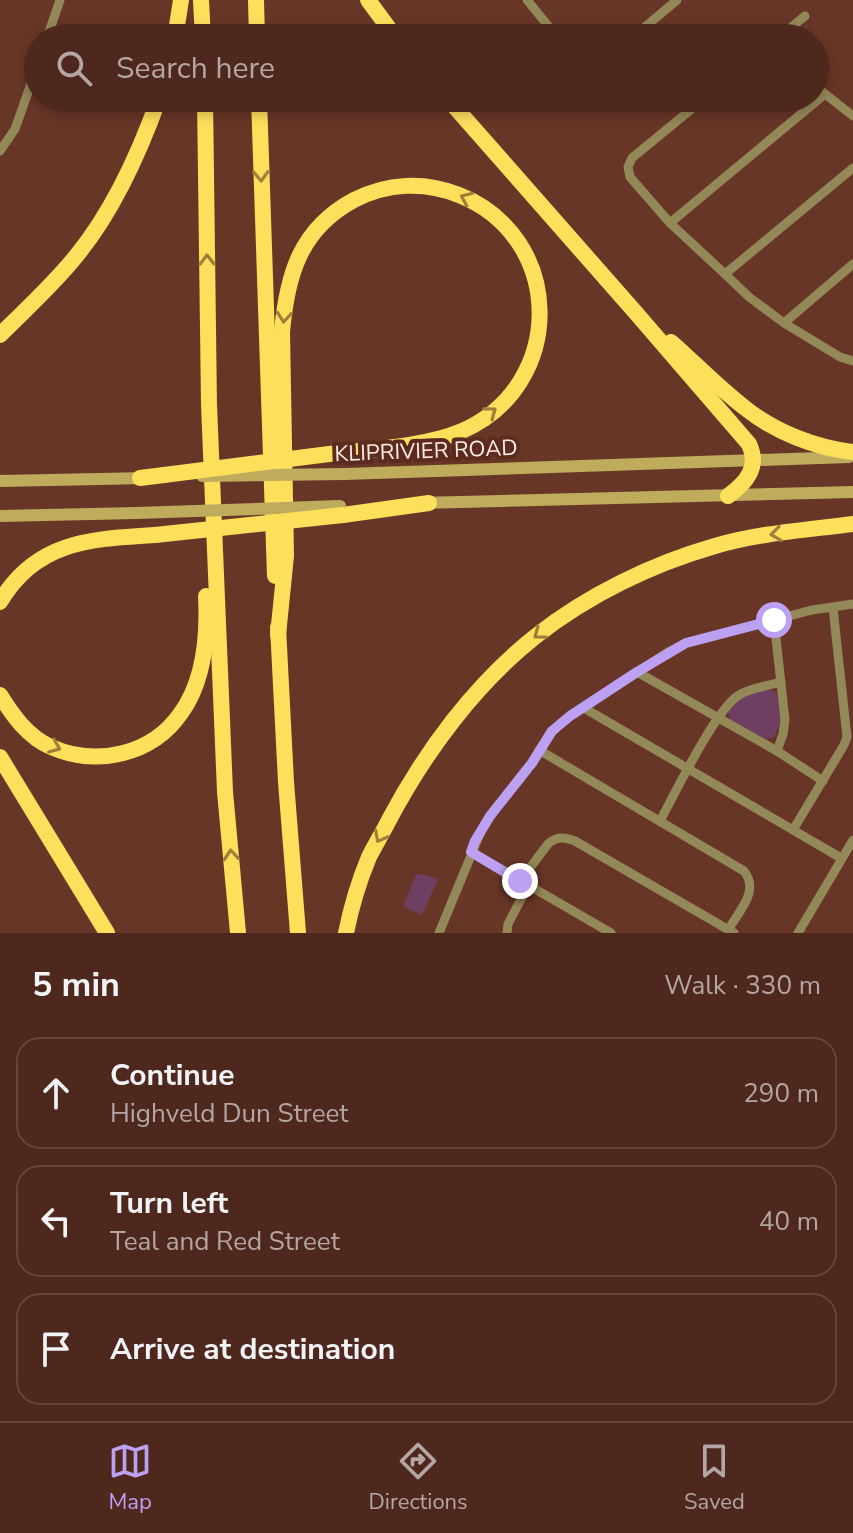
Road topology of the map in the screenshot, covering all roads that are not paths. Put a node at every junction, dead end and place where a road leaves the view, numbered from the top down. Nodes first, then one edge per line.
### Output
1 (60, 0) edge
2 (181, 0) edge
3 (201, 0) edge
4 (256, 0) edge
5 (368, 0) edge
6 (527, 0) edge
7 (677, 0) edge
8 (805, 16) dead end
9 (52, 24) edge
10 (177, 24) edge
11 (202, 24) edge
12 (257, 24) edge
13 (386, 24) edge
14 (547, 24) edge
15 (649, 24) edge
16 (795, 24) edge
17 (829, 97) edge
18 (24, 104) edge
19 (154, 112) edge
20 (205, 112) edge
21 (259, 112) edge
22 (459, 112) edge
23 (688, 112) edge
24 (803, 112) edge
25 (853, 116) edge
26 (0, 151) edge
27 (853, 168) edge
28 (670, 223) junction
29 (853, 264) edge
30 (725, 274) junction
31 (636, 313) junction
32 (784, 323) junction
33 (0, 335) edge
34 (207, 345) junction
35 (853, 361) edge
36 (853, 454) edge
37 (754, 459) junction
38 (163, 476) junction
39 (140, 478) joint
40 (0, 481) edge
41 (853, 492) edge
42 (728, 496) junction
43 (429, 503) joint
44 (342, 510) junction
45 (0, 516) edge
46 (853, 524) edge
47 (0, 602) edge
48 (853, 604) edge
49 (833, 608) junction
50 (774, 620) junction
51 (278, 635) junction
52 (637, 672) junction
53 (781, 682) junction
54 (0, 695) edge
55 (584, 708) junction
56 (718, 718) junction
57 (539, 750) junction
58 (777, 751) junction
59 (0, 757) edge
60 (688, 770) junction
61 (823, 781) junction
62 (660, 821) junction
63 (793, 830) junction
64 (853, 840) edge
65 (471, 852) junction
66 (841, 858) junction
67 (524, 883) junction
68 (731, 931) edge
69 (107, 933) edge
70 (238, 933) edge
71 (298, 933) edge
72 (346, 933) edge
73 (439, 933) edge
74 (507, 933) edge
75 (611, 933) edge
76 (798, 933) edge

1 - 9 street
2 - 10 highway
3 - 11 highway
4 - 12 highway
5 - 13 highway
6 - 14 street
7 - 15 street
8 - 16 street
17 - 25 street
18 - 26 street
19 - 33 highway
34 -> 20 highway
21 -> 51 highway
22 - 31 highway
23 - 28 street
24 - 28 street
27 - 30 street
28 - 30 street
29 - 32 street
30 - 32 street
31 - 36 highway
31 - 37 highway
32 - 35 street
54 -> 34 highway
70 -> 34 highway
36 - 37 main road, KLIPRIVIER ROAD
37 - 38 main road, KLIPRIVIER ROAD, bridge
37 - 42 highway
38 - 39 highway
38 -> 51 highway, bridge
39 - 40 main road
41 - 42 main road
42 - 43 main road
43 - 44 highway
44 - 45 main road, bridge
44 - 47 highway, bridge
46 -> 72 highway
48 - 49 street
49 - 50 street
49 - 61 street
50 - 52 street
50 - 53 street
51 - 71 highway
52 - 55 street
52 - 56 street
53 - 56 street
53 - 58 street
55 - 57 street
55 - 60 street
56 - 58 street
56 - 60 street
57 - 62 street
57 - 65 street
58 - 61 street
59 - 69 highway
60 - 62 street
60 - 63 street
61 - 63 street
62 - 68 street
63 - 66 street
64 - 66 street
65 - 67 street
65 - 73 street
66 - 76 street
67 - 68 street
67 - 74 street
67 - 75 street

